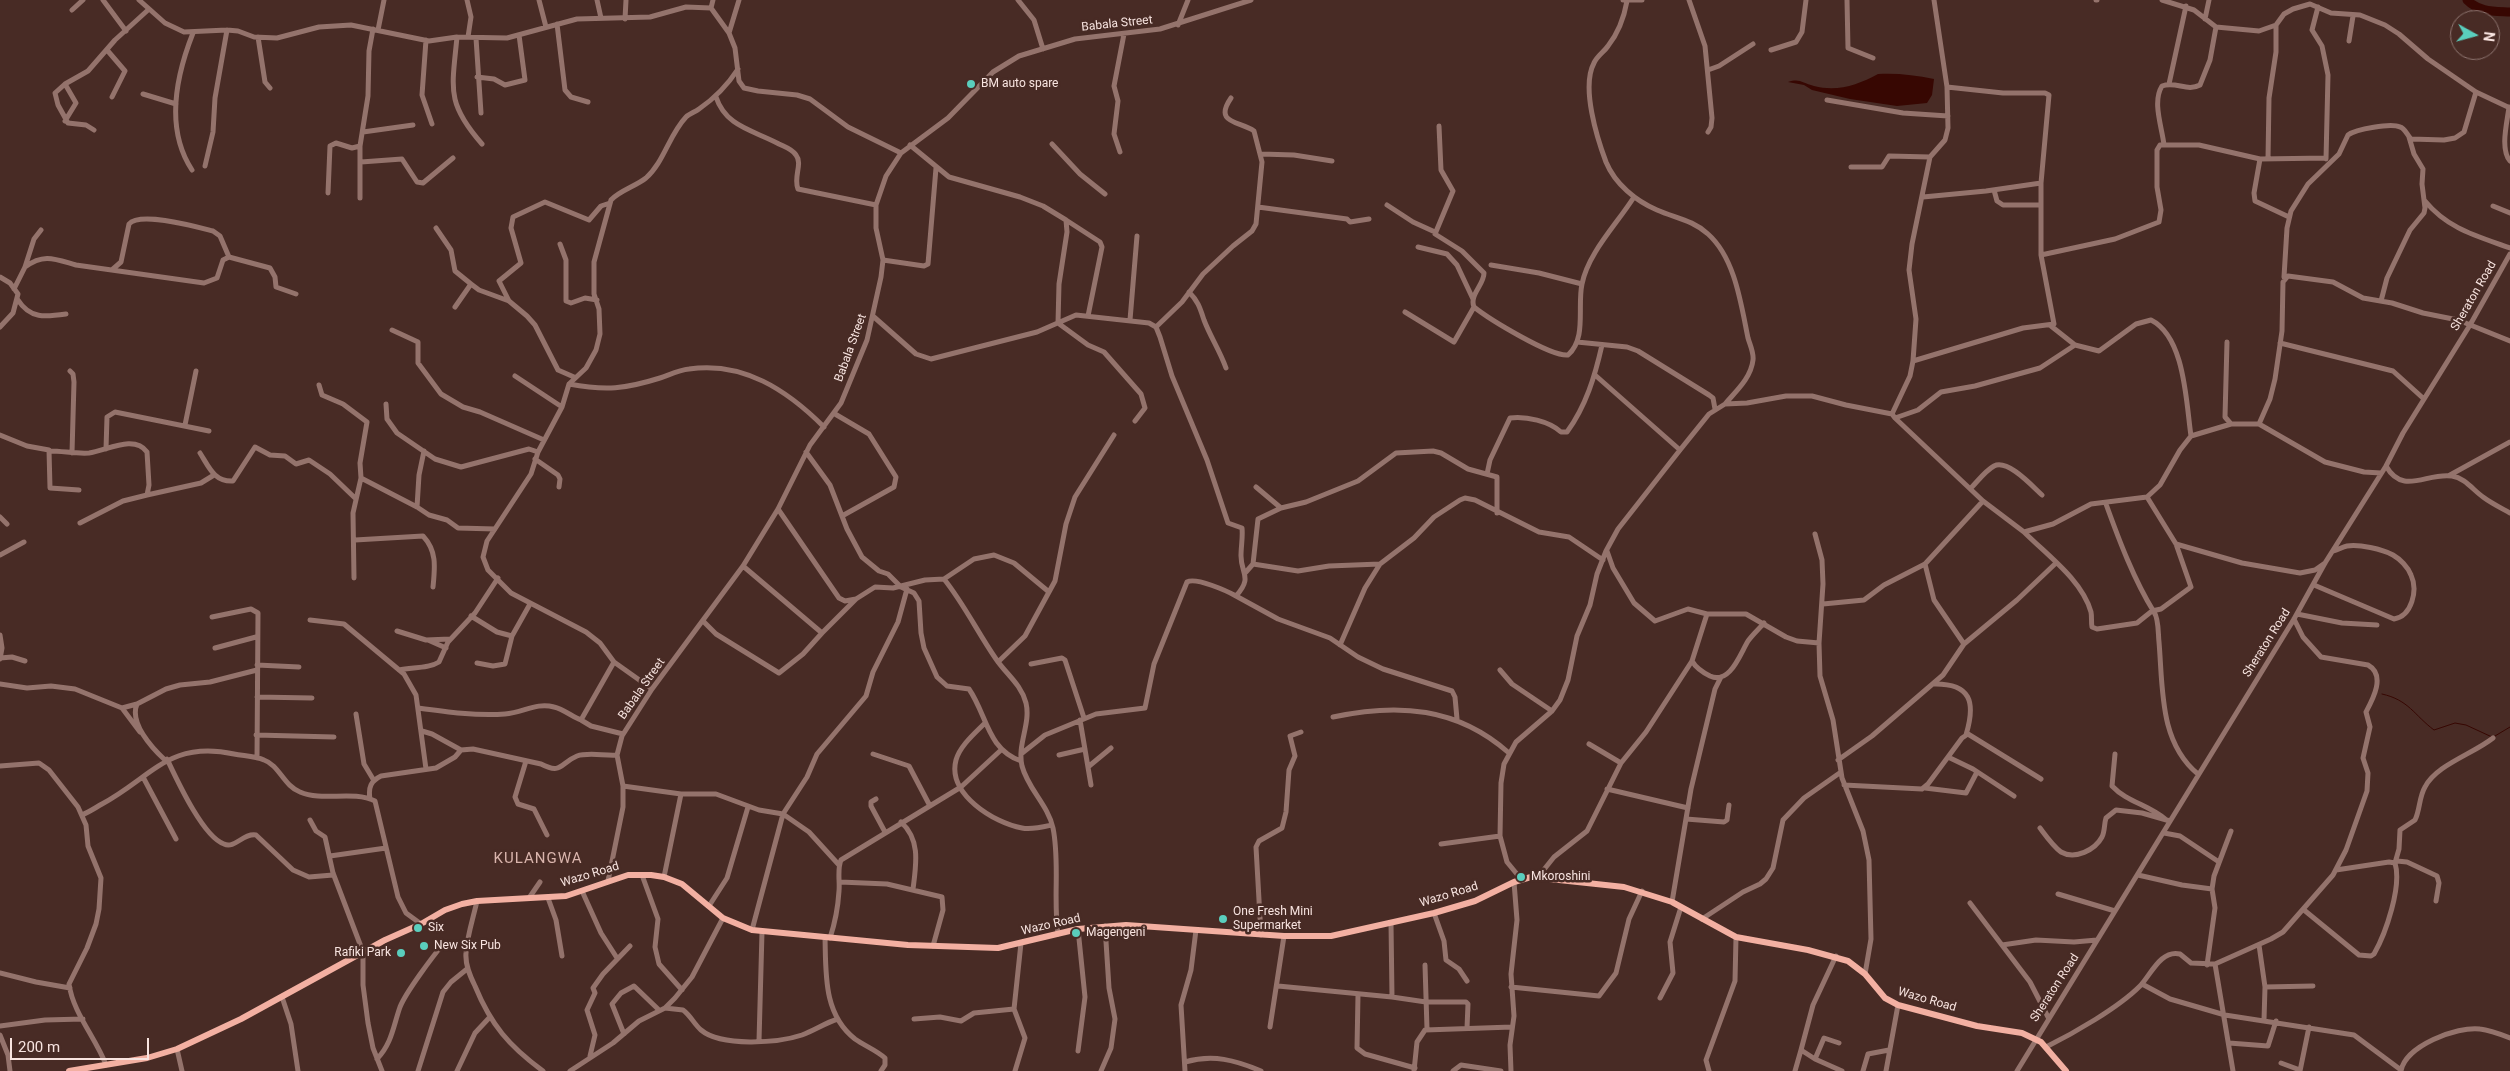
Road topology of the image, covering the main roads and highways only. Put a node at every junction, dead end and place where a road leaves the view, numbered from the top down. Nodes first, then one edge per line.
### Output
1 (69, 1071) edge
2 (2066, 1071) edge

1 - 2 main road, Wazo Road

